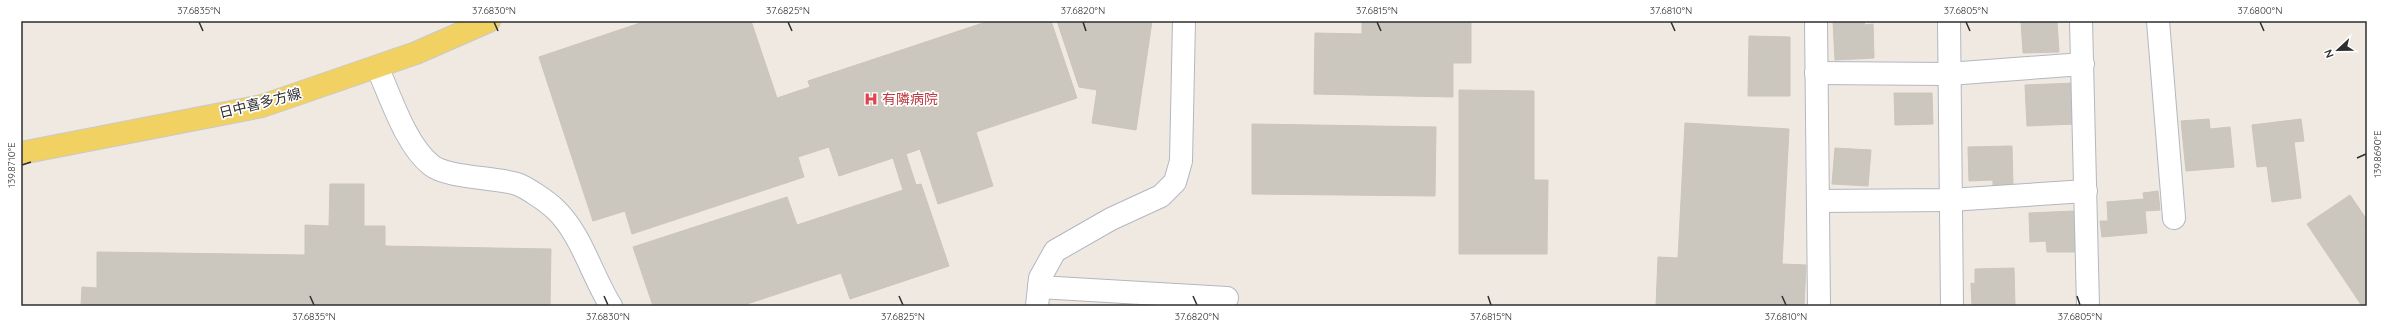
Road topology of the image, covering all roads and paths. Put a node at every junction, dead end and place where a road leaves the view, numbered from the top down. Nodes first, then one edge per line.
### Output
1 (489, 21) edge
2 (1184, 21) edge
3 (1816, 21) edge
4 (1949, 21) edge
5 (2081, 21) edge
6 (2158, 21) edge
7 (2082, 64) junction
8 (377, 67) junction
9 (1816, 73) junction
10 (1948, 74) junction
11 (21, 153) edge
12 (2086, 191) junction
13 (1950, 200) junction
14 (1818, 201) junction
15 (2174, 218) dead end
16 (1038, 297) edge
17 (1227, 298) dead end
18 (611, 306) edge
19 (1820, 306) edge
20 (1952, 306) edge
21 (2088, 306) edge

1 - 8 main road, 日中喜多方線
2 - 16 street
3 - 9 street
4 - 10 street
5 - 7 street
6 - 15 street
7 - 10 street
7 - 12 street
8 - 11 main road, 日中喜多方線
8 - 18 street
9 - 10 street
9 - 14 street
10 - 13 street
12 - 13 street
12 - 21 street
13 - 14 street
13 - 20 street
14 - 19 street
16 - 17 street

